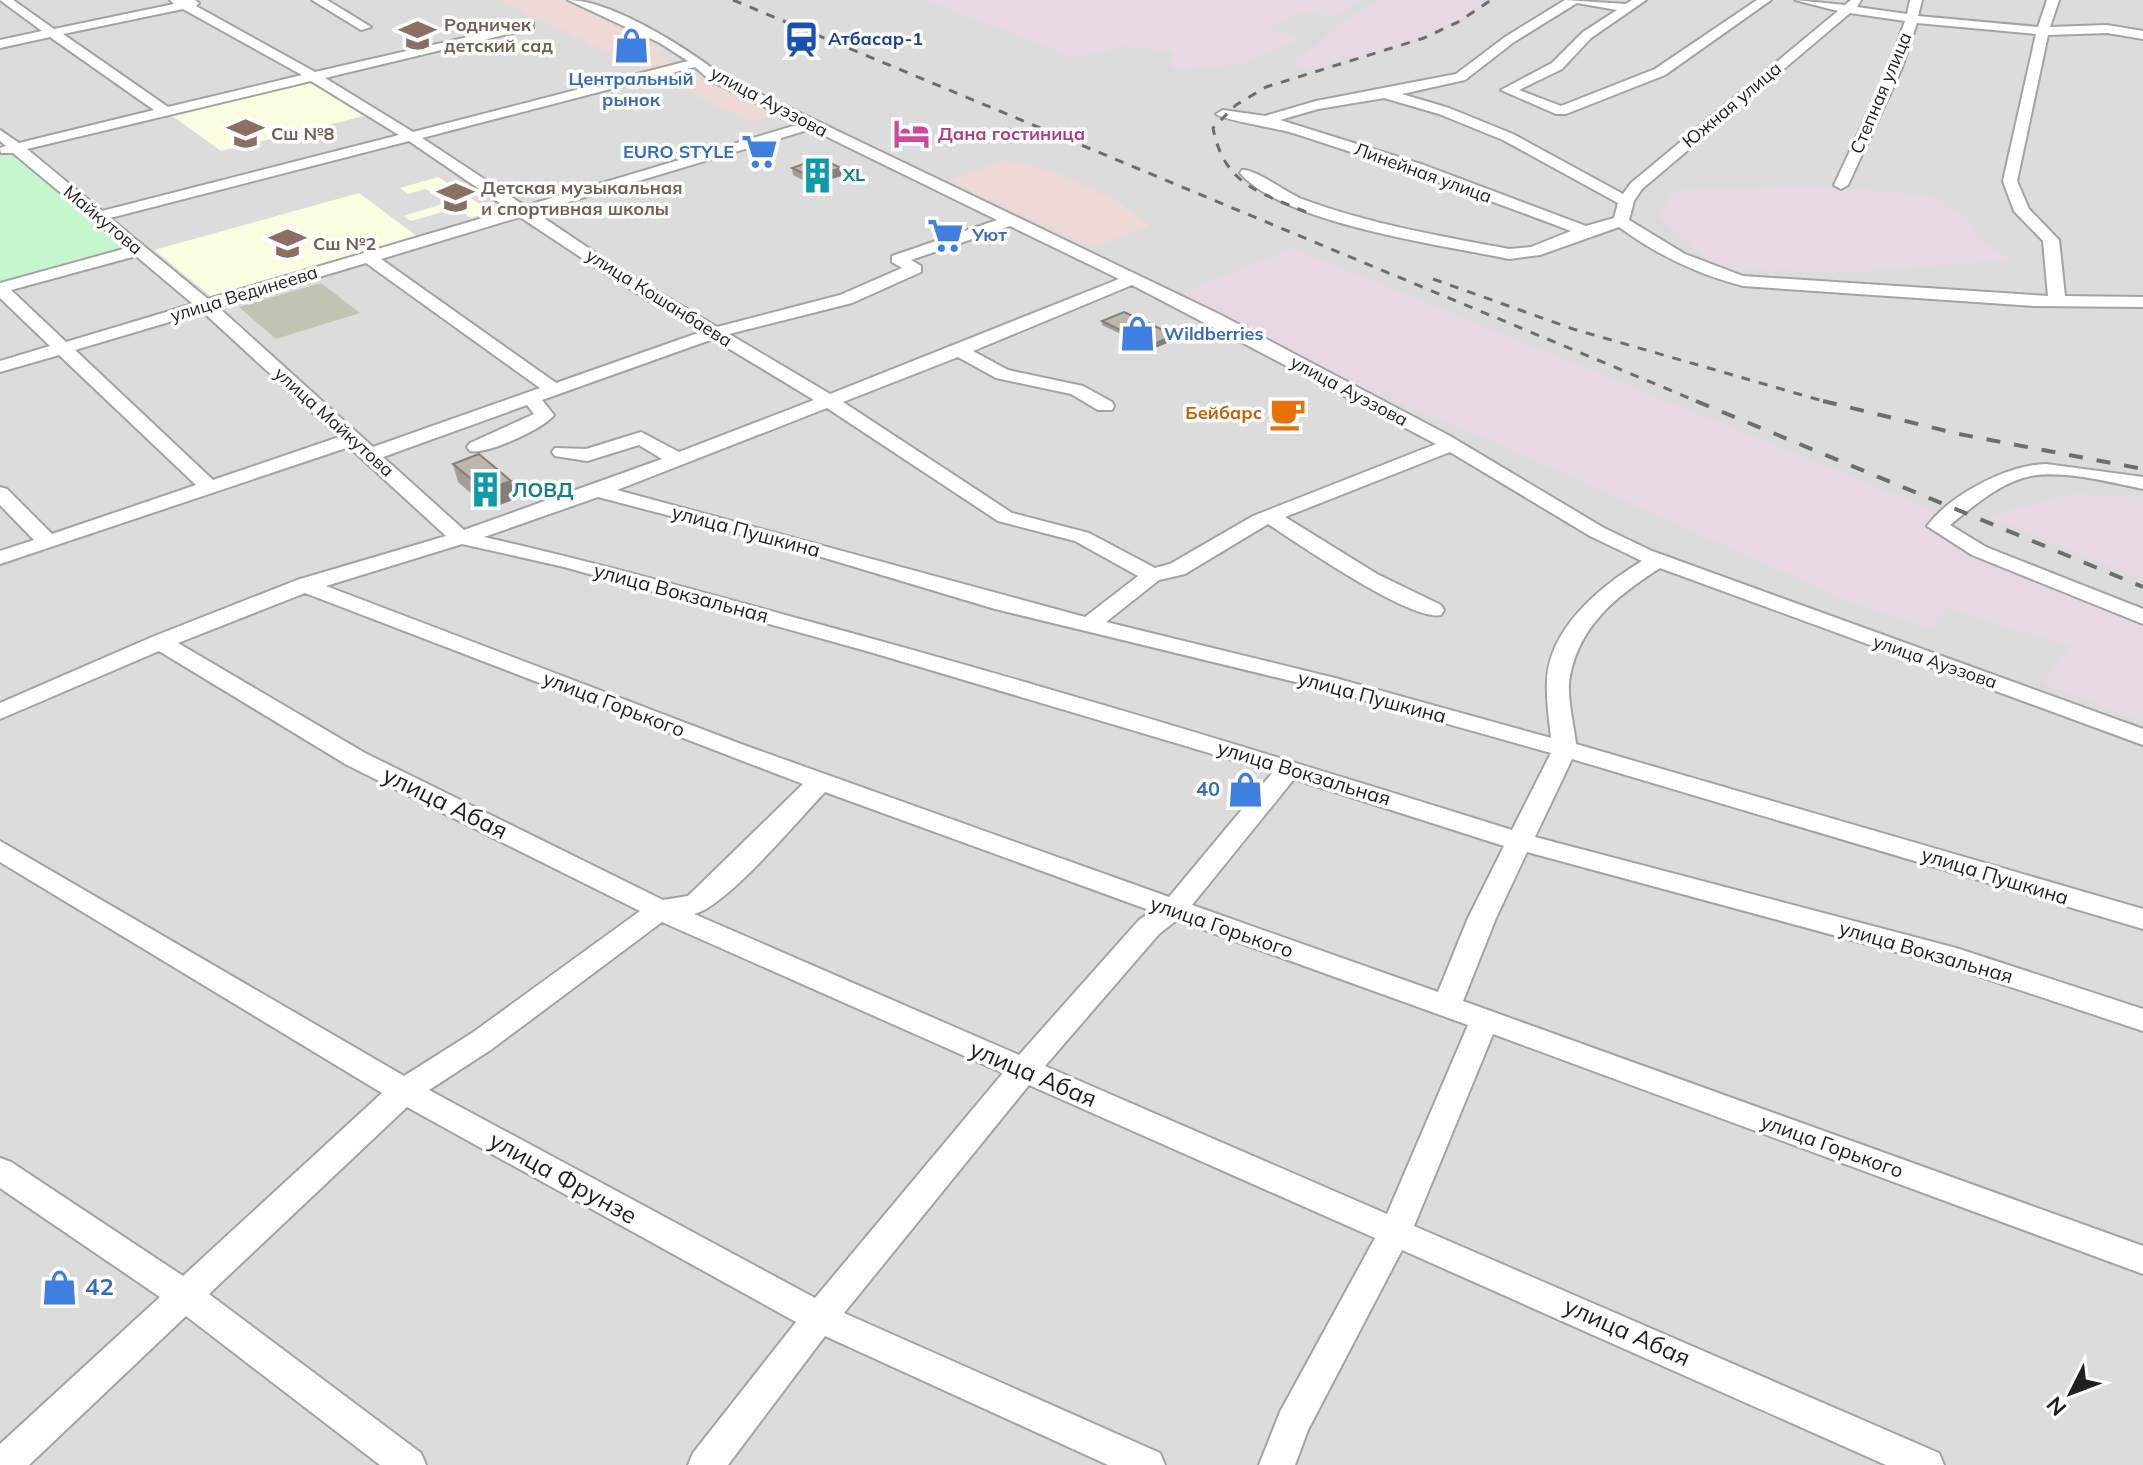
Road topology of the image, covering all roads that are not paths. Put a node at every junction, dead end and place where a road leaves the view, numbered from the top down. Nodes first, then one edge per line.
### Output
1 (5, 0) edge
2 (207, 0) edge
3 (318, 0) edge
4 (574, 0) edge
5 (1576, 0) edge
6 (1765, 0) edge
7 (1801, 0) edge
8 (1916, 0) edge
9 (2053, 0) edge
10 (180, 2) edge
11 (1635, 4) edge
12 (1853, 4) edge
13 (1913, 18) junction
14 (1534, 23) junction
15 (529, 25) dead end
16 (365, 27) dead end
17 (2043, 31) junction
18 (54, 34) junction
19 (2140, 34) edge
20 (1587, 35) junction
21 (0, 44) edge
22 (697, 63) junction
23 (311, 75) junction
24 (1460, 77) junction
25 (1518, 83) junction
26 (1378, 95) junction
27 (164, 111) junction
28 (1223, 114) dead end
29 (1266, 120) junction
30 (811, 125) junction
31 (0, 134) edge
32 (412, 137) junction
33 (8, 149) edge
34 (1247, 173) dead end
35 (1841, 185) dead end
36 (1626, 201) junction
37 (522, 210) junction
38 (100, 216) junction
39 (1009, 221) junction
40 (1621, 221) junction
41 (1585, 231) junction
42 (139, 250) junction
43 (368, 257) junction
44 (1133, 279) junction
45 (0, 289) edge
46 (2057, 301) junction
47 (2143, 302) edge
48 (206, 306) junction
49 (714, 333) junction
50 (62, 348) junction
51 (960, 351) junction
52 (0, 367) edge
53 (554, 390) junction
54 (531, 398) junction
55 (830, 402) junction
56 (1105, 406) dead end
57 (353, 439) junction
58 (1451, 445) junction
59 (477, 447) dead end
60 (562, 452) dead end
61 (370, 455) junction
62 (678, 460) junction
63 (2143, 483) edge
64 (209, 487) junction
65 (597, 491) junction
66 (0, 493) edge
67 (1269, 516) junction
68 (461, 538) junction
69 (48, 542) junction
70 (0, 558) edge
71 (1658, 560) junction
72 (1152, 575) junction
73 (305, 585) junction
74 (1433, 610) dead end
75 (2143, 617) edge
76 (1089, 625) junction
77 (160, 642) junction
78 (0, 712) edge
79 (2143, 737) edge
80 (1564, 751) junction
81 (1290, 768) junction
82 (820, 782) junction
83 (1521, 842) junction
84 (0, 850) edge
85 (660, 910) junction
86 (1173, 910) junction
87 (2143, 919) edge
88 (1447, 1006) junction
89 (1485, 1019) junction
90 (2143, 1020) edge
91 (1022, 1069) junction
92 (404, 1091) junction
93 (0, 1171) edge
94 (1396, 1230) junction
95 (2143, 1260) edge
96 (184, 1295) junction
97 (818, 1317) junction
98 (3, 1465) edge
99 (408, 1465) edge
100 (706, 1465) edge
101 (1147, 1465) edge
102 (1277, 1465) edge
103 (1926, 1465) edge

1 - 18 street
2 - 10 street
3 - 16 street
4 - 22 street, улица Ауэзова
5 - 11 street
5 - 14 street
6 - 25 street
7 - 12 street
8 - 13 street, Степная улица
9 - 17 street
10 - 18 street
10 - 23 street, улица Кошанбаева
11 - 20 street
12 - 13 street
12 - 36 street, Южная улица
13 - 17 street
13 - 35 street, Степная улица
14 - 20 street
14 - 24 street
15 - 23 street
17 - 19 street
17 - 46 street
18 - 21 street
18 - 27 street
20 - 25 street
22 - 30 street, улица Ауэзова
22 - 32 street
23 - 27 street
23 - 32 street, улица Кошанбаева
24 - 25 street
24 - 26 street
26 - 29 street
26 - 36 street
27 - 33 street
28 - 29 street, Линейная улица
29 - 41 street, Линейная улица
30 - 37 street, улица Вединеева
30 - 39 street, улица Ауэзова
31 - 33 street, Майкутова
32 - 37 street, улица Кошанбаева
32 - 38 street
33 - 38 street, Майкутова
34 - 41 street
36 - 40 street, Южная улица
37 - 43 street, улица Вединеева
37 - 49 street, улица Кошанбаева
38 - 42 street, Майкутова
39 - 44 street, улица Ауэзова
39 - 49 street
40 - 41 street
40 - 46 street
42 - 45 street
42 - 48 street, Майкутова
43 - 48 street, улица Вединеева
43 - 53 street
44 - 51 street
44 - 58 street, улица Ауэзова
45 - 50 street
46 - 47 street
48 - 50 street, улица Вединеева
48 - 57 street, улица Майкутова
49 - 53 street
49 - 55 street, улица Кошанбаева
50 - 52 street, улица Вединеева
50 - 64 street
51 - 55 street
51 - 56 street
53 - 54 street
54 - 59 street
54 - 61 street
55 - 62 street
55 - 72 street, улица Кошанбаева
57 - 61 street, улица Майкутова
57 - 64 street
58 - 67 street
58 - 71 street, улица Ауэзова
60 - 62 street
61 - 68 street, улица Майкутова
62 - 65 street
63 - 75 street
64 - 69 street
65 - 68 street
65 - 76 street, улица Пушкина
66 - 69 street
67 - 72 street
67 - 74 street
68 - 73 street
68 - 81 street, улица Вокзальная
69 - 70 street
71 - 79 street, улица Ауэзова
71 - 80 street
72 - 76 street
73 - 77 street
73 - 82 street, улица Горького
76 - 80 street, улица Пушкина
77 - 78 street
77 - 85 street, улица Абая
80 - 83 street
80 - 87 street, улица Пушкина
81 - 83 street, улица Вокзальная
81 - 86 street
82 - 85 street
82 - 86 street, улица Горького
83 - 88 street
83 - 90 street, улица Вокзальная
84 - 92 street, улица Фрунзе
85 - 91 street, улица Абая
85 - 92 street
86 - 88 street, улица Горького
86 - 91 street
88 - 89 street, улица Горького
89 - 94 street
89 - 95 street, улица Горького
91 - 94 street, улица Абая
91 - 97 street
92 - 96 street
92 - 97 street, улица Фрунзе
93 - 96 street
94 - 102 street
94 - 103 street, улица Абая
96 - 98 street
96 - 99 street
97 - 100 street
97 - 101 street, улица Фрунзе

